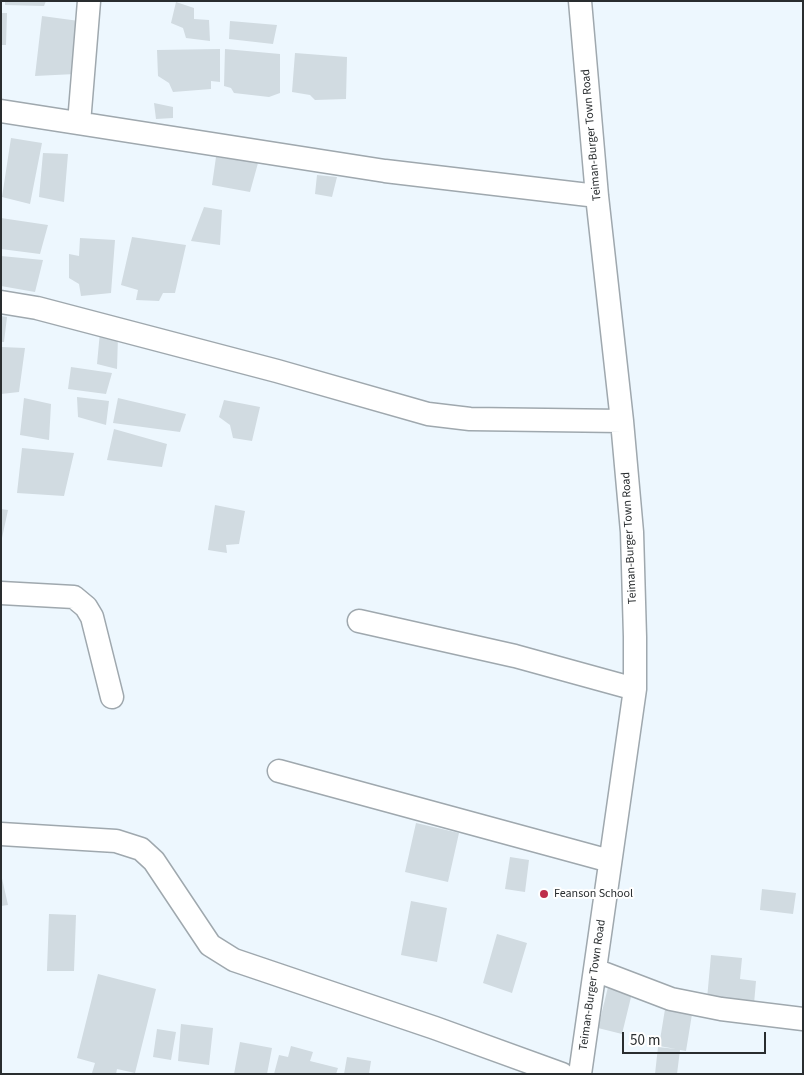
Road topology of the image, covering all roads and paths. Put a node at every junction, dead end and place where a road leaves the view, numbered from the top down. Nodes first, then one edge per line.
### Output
1 (90, 1) edge
2 (580, 1) edge
3 (1, 111) edge
4 (79, 123) junction
5 (597, 196) junction
6 (1, 302) edge
7 (622, 421) junction
8 (1, 593) edge
9 (359, 621) dead end
10 (635, 689) junction
11 (112, 696) dead end
12 (279, 771) dead end
13 (1, 834) edge
14 (610, 861) junction
15 (595, 970) junction
16 (803, 1019) edge
17 (562, 1074) edge
18 (580, 1074) edge

1 - 4 street
2 - 5 street, Teiman-Burger Town Road
3 - 4 street
4 - 5 street
5 - 7 street, Teiman-Burger Town Road
6 - 7 street
7 - 10 street, Teiman-Burger Town Road
8 - 11 street
9 - 10 street
10 - 14 street, Teiman-Burger Town Road
12 - 14 street
13 - 17 street
14 - 15 street, Teiman-Burger Town Road
15 - 16 street
15 - 18 street, Teiman-Burger Town Road

